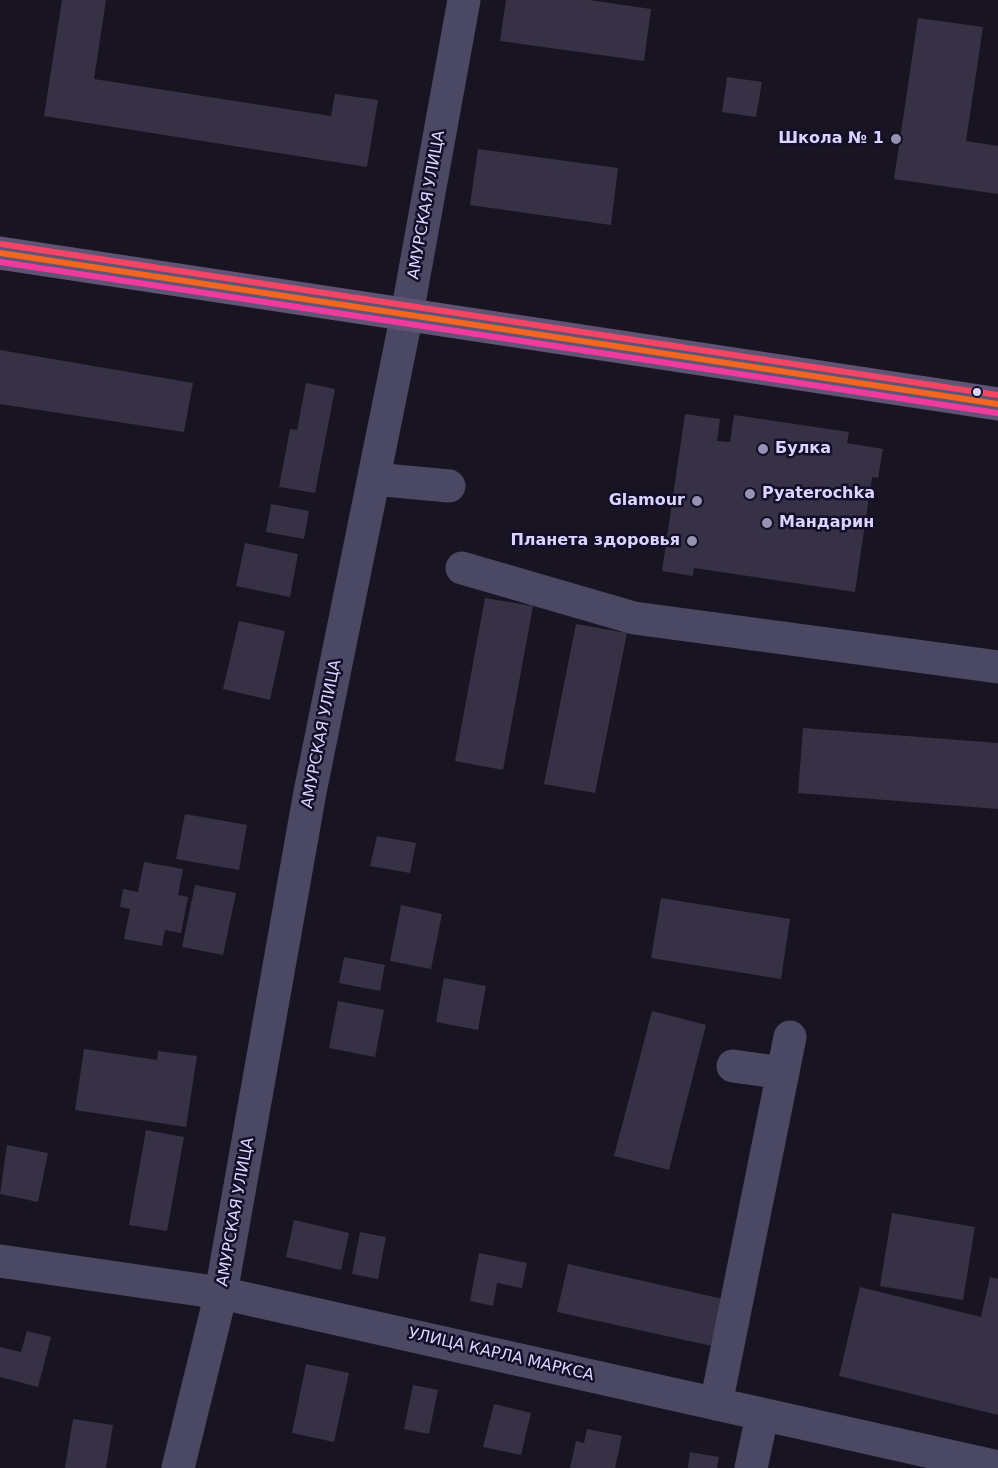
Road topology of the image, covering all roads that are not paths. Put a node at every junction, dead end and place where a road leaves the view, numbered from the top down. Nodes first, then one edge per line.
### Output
1 (464, 0) edge
2 (0, 253) edge
3 (407, 314) junction
4 (998, 404) edge
5 (374, 479) junction
6 (449, 486) dead end
7 (462, 568) dead end
8 (998, 667) edge
9 (790, 1037) dead end
10 (733, 1066) dead end
11 (783, 1073) junction
12 (0, 1261) edge
13 (221, 1293) junction
14 (716, 1404) junction
15 (762, 1416) junction
16 (998, 1467) edge
17 (178, 1468) edge
18 (751, 1468) edge

1 - 3 street, АМУРСКАЯ УЛИЦА
2 - 3 main road
3 - 4 main road
3 - 5 street, АМУРСКАЯ УЛИЦА
5 - 6 street
5 - 13 street, АМУРСКАЯ УЛИЦА
7 - 8 street
9 - 11 street
10 - 11 street
11 - 14 street
12 - 13 street, УЛИЦА КАРЛА МАРКСА
13 - 14 street, УЛИЦА КАРЛА МАРКСА
13 - 17 street, АМУРСКАЯ УЛИЦА
14 - 15 street, УЛИЦА КАРЛА МАРКСА
15 - 16 street, УЛИЦА КАРЛА МАРКСА
15 - 18 street

